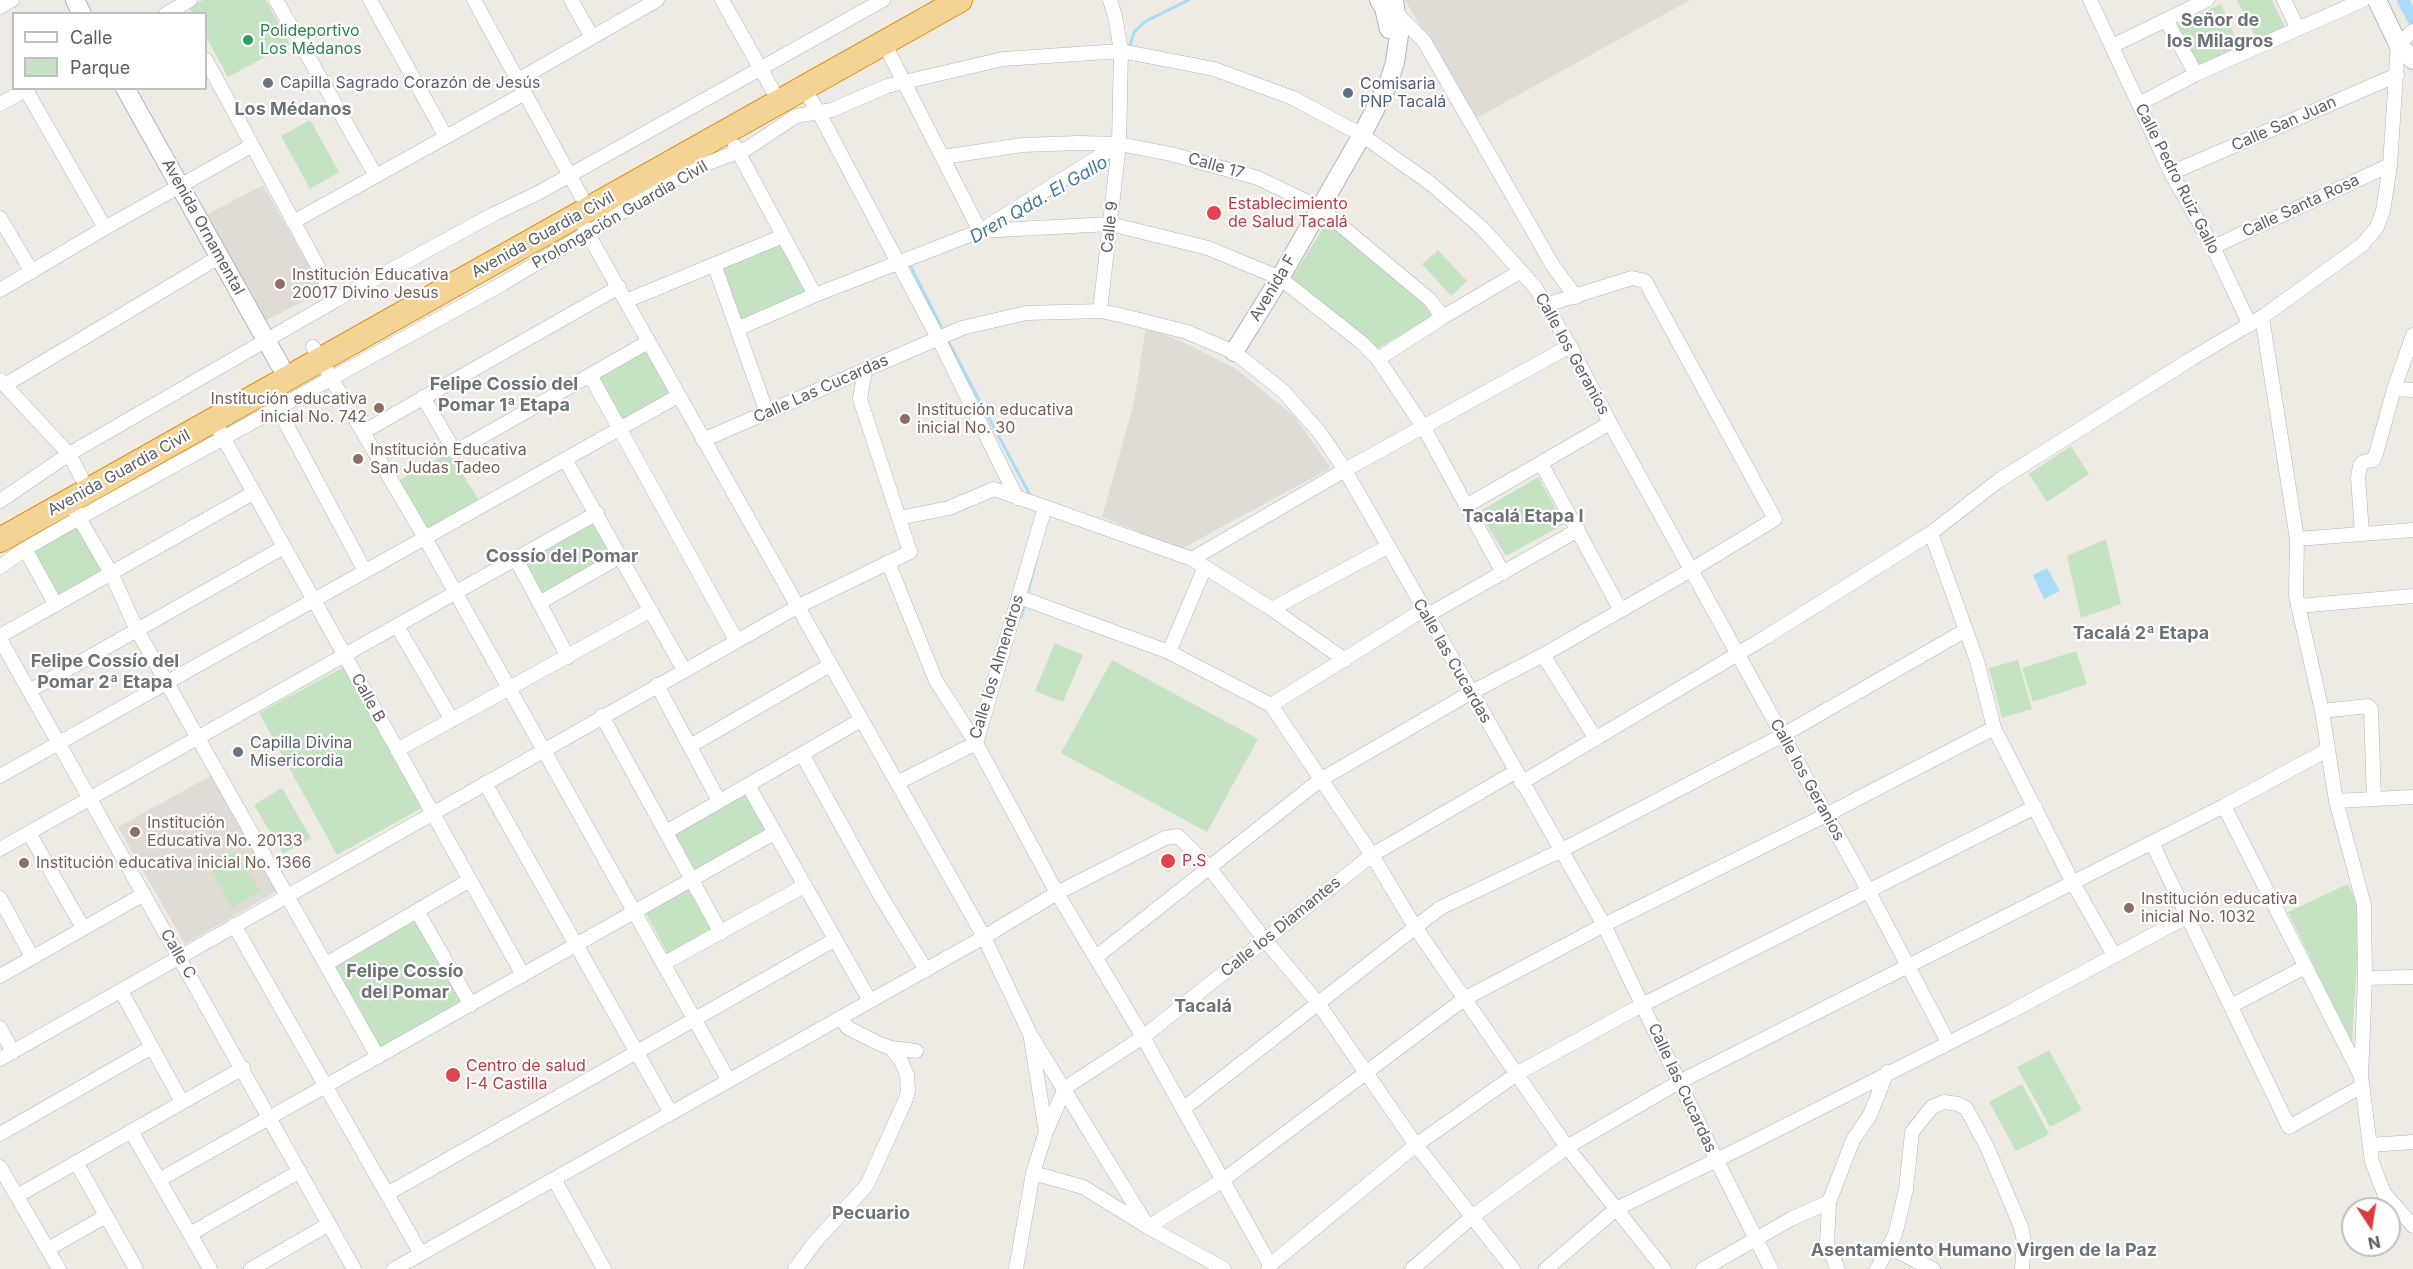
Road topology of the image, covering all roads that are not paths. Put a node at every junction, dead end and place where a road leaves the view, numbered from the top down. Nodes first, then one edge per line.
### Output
1 (12, 0) edge
2 (276, 0) edge
3 (370, 0) edge
4 (474, 0) edge
5 (572, 0) edge
6 (657, 0) edge
7 (722, 0) edge
8 (883, 0) edge
9 (931, 0) edge
10 (960, 0) edge
11 (1110, 0) edge
12 (2090, 0) edge
13 (2207, 0) edge
14 (2284, 0) edge
15 (2363, 0) edge
16 (2378, 0) edge
17 (0, 7) edge
18 (1389, 7) edge
19 (2166, 20) junction
20 (2298, 29) junction
21 (2413, 31) edge
22 (592, 37) junction
23 (884, 43) junction
24 (2398, 44) junction
25 (2112, 46) junction
26 (1121, 51) junction
27 (2413, 60) edge
28 (207, 62) edge
29 (2196, 74) junction
30 (2397, 75) junction
31 (767, 79) junction
32 (518, 80) junction
33 (906, 82) junction
34 (804, 89) junction
35 (25, 90) edge
36 (28, 90) edge
37 (126, 90) edge
38 (525, 93) junction
39 (0, 104) edge
40 (2139, 104) junction
41 (819, 113) junction
42 (1363, 133) junction
43 (446, 137) junction
44 (733, 141) junction
45 (1119, 144) junction
46 (251, 146) junction
47 (943, 157) junction
48 (2390, 165) junction
49 (2171, 173) junction
50 (376, 176) junction
51 (180, 185) junction
52 (579, 205) junction
53 (1320, 208) junction
54 (0, 218) edge
55 (293, 222) junction
56 (1110, 224) junction
57 (105, 228) junction
58 (980, 231) junction
59 (783, 236) junction
60 (2213, 247) junction
61 (219, 257) junction
62 (899, 262) junction
63 (714, 264) junction
64 (1521, 271) junction
65 (32, 272) junction
66 (1280, 278) junction
67 (618, 287) junction
68 (0, 290) edge
69 (815, 295) junction
70 (1576, 297) junction
71 (336, 300) junction
72 (626, 301) junction
73 (1546, 305) junction
74 (1100, 311) junction
75 (1443, 317) junction
76 (2256, 321) junction
77 (737, 329) junction
78 (2413, 335) edge
79 (938, 338) junction
80 (266, 340) junction
81 (648, 342) junction
82 (1570, 346) junction
83 (1234, 352) junction
84 (1378, 359) junction
85 (322, 361) junction
86 (280, 365) junction
87 (866, 370) junction
88 (590, 375) junction
89 (2, 382) edge
90 (2394, 389) junction
91 (2413, 390) edge
92 (678, 396) junction
93 (423, 397) junction
94 (277, 407) junction
95 (766, 413) junction
96 (1610, 423) junction
97 (1424, 428) junction
98 (218, 429) junction
99 (622, 429) junction
100 (363, 432) junction
101 (704, 440) junction
102 (69, 454) junction
103 (566, 461) junction
104 (1542, 463) junction
105 (1345, 470) junction
106 (81, 477) junction
107 (253, 493) junction
108 (1017, 498) junction
109 (0, 501) edge
110 (1466, 506) junction
111 (1045, 507) junction
112 (74, 509) junction
113 (597, 513) junction
114 (899, 518) junction
115 (0, 522) edge
116 (1578, 530) junction
117 (2413, 530) edge
118 (1931, 534) junction
119 (2362, 534) junction
120 (425, 538) junction
121 (2297, 539) junction
122 (0, 540) edge
123 (284, 547) junction
124 (1387, 547) junction
125 (25, 549) junction
126 (621, 556) junction
127 (516, 559) junction
128 (1192, 559) junction
129 (888, 562) junction
130 (0, 567) edge
131 (1204, 567) junction
132 (1691, 570) junction
133 (365, 571) junction
134 (111, 573) junction
135 (1503, 573) junction
136 (456, 593) junction
137 (2413, 596) edge
138 (1019, 597) junction
139 (314, 599) junction
140 (539, 603) junction
141 (56, 605) junction
142 (797, 606) junction
143 (2298, 606) junction
144 (1272, 609) junction
145 (1620, 609) junction
146 (651, 610) junction
147 (1424, 613) junction
148 (397, 626) junction
149 (137, 630) junction
150 (1966, 630) junction
151 (0, 638) edge
152 (736, 640) junction
153 (1169, 652) junction
154 (1736, 654) junction
155 (345, 655) junction
156 (1543, 655) junction
157 (568, 657) junction
158 (1345, 660) junction
159 (830, 665) junction
160 (684, 670) junction
161 (167, 682) junction
162 (657, 685) junction
163 (509, 690) junction
164 (29, 691) junction
165 (1470, 693) junction
166 (1271, 705) junction
167 (2322, 711) junction
168 (602, 716) junction
169 (452, 720) junction
170 (861, 720) junction
171 (1994, 728) junction
172 (1783, 735) junction
173 (198, 737) junction
174 (1596, 739) junction
175 (58, 743) junction
176 (976, 743) junction
177 (690, 746) junction
178 (397, 750) junction
179 (542, 750) junction
180 (2327, 750) junction
181 (802, 753) junction
182 (0, 776) edge
183 (1518, 777) junction
184 (1320, 780) junction
185 (484, 783) junction
186 (897, 783) junction
187 (748, 785) junction
188 (2413, 797) edge
189 (90, 798) junction
190 (2374, 799) junction
191 (719, 801) junction
192 (2336, 801) junction
193 (2224, 806) junction
194 (2035, 807) junction
195 (432, 813) junction
196 (1826, 815) junction
197 (666, 832) junction
198 (29, 833) junction
199 (774, 833) junction
200 (2152, 843) junction
201 (0, 849) edge
202 (1562, 850) junction
203 (1372, 855) junction
204 (1208, 866) junction
205 (691, 878) junction
206 (470, 880) junction
207 (2073, 883) junction
208 (804, 886) junction
209 (1868, 890) junction
210 (1057, 893) junction
211 (144, 894) junction
212 (288, 895) junction
213 (0, 898) edge
214 (417, 911) junction
215 (634, 912) junction
216 (2188, 915) junction
217 (1604, 925) junction
218 (234, 926) junction
219 (1415, 927) junction
220 (84, 928) junction
221 (721, 933) junction
222 (984, 937) junction
223 (834, 940) junction
224 (1265, 940) junction
225 (577, 945) junction
226 (2114, 955) junction
227 (32, 957) junction
228 (180, 957) junction
229 (1095, 957) junction
230 (326, 964) junction
231 (663, 964) junction
232 (1908, 966) junction
233 (2305, 967) junction
234 (926, 970) junction
235 (0, 975) edge
236 (523, 975) junction
237 (2413, 976) edge
238 (2365, 978) junction
239 (120, 990) junction
240 (1464, 999) junction
241 (870, 1001) junction
242 (1318, 1003) junction
243 (471, 1005) junction
244 (1642, 1005) junction
245 (2231, 1006) junction
246 (840, 1018) junction
247 (695, 1021) junction
248 (0, 1028) edge
249 (1030, 1034) junction
250 (1143, 1038) junction
251 (1948, 1042) junction
252 (152, 1047) junction
253 (891, 1048) junction
254 (916, 1051) dead end
255 (13, 1052) junction
256 (636, 1053) junction
257 (378, 1057) junction
258 (0, 1059) edge
259 (243, 1068) junction
260 (1366, 1072) junction
261 (1887, 1072) junction
262 (1518, 1073) junction
263 (729, 1081) junction
264 (2362, 1081) junction
265 (1679, 1082) junction
266 (327, 1086) junction
267 (1065, 1088) junction
268 (182, 1102) junction
269 (1183, 1109) junction
270 (671, 1113) junction
271 (270, 1116) junction
272 (131, 1131) junction
273 (1046, 1132) junction
274 (0, 1134) edge
275 (2413, 1142) edge
276 (1416, 1145) junction
277 (2370, 1145) junction
278 (1568, 1147) junction
279 (1716, 1159) junction
280 (76, 1162) junction
281 (0, 1167) edge
282 (300, 1171) junction
283 (1033, 1173) junction
284 (554, 1179) junction
285 (159, 1180) junction
286 (1223, 1180) junction
287 (387, 1194) junction
288 (17, 1196) junction
289 (1829, 1202) junction
290 (1616, 1209) junction
291 (106, 1216) junction
292 (1473, 1216) junction
293 (329, 1224) junction
294 (2413, 1226) edge
295 (1148, 1227) junction
296 (190, 1234) junction
297 (1755, 1239) junction
298 (1888, 1248) junction
299 (48, 1249) junction
300 (421, 1254) junction
301 (1269, 1267) edge
302 (59, 1269) edge
303 (136, 1269) edge
304 (210, 1269) edge
305 (251, 1269) edge
306 (354, 1269) edge
307 (394, 1269) edge
308 (604, 1269) edge
309 (795, 1269) edge
310 (1016, 1269) edge
311 (1224, 1269) edge
312 (1412, 1269) edge
313 (1513, 1269) edge
314 (1546, 1269) edge
315 (1664, 1269) edge
316 (1702, 1269) edge
317 (1771, 1269) edge
318 (1839, 1269) edge
319 (1876, 1269) edge
320 (1933, 1269) edge
321 (2022, 1269) edge

1 - 17 street
2 - 50 street
3 - 43 street
4 - 32 street
5 - 22 street
6 - 22 street
7 - 31 street
8 - 31 street
9 - 31 highway, Avenida Guardia Civil
10 - 23 highway, Avenida Guardia Civil
11 - 26 street, Calle 9
12 - 25 street, Calle Pedro Ruiz Gallo
13 - 19 street
14 - 20 street
15 - 20 street
16 - 24 street
18 - 42 street, Avenida F
18 - 70 street
19 - 25 street
19 - 29 street
20 - 29 street
21 - 24 street
22 - 32 street
23 - 33 street
23 - 34 highway, Avenida Guardia Civil
24 - 27 street
24 - 30 street, Calle los Diamantes
25 - 40 street, Calle Pedro Ruiz Gallo
26 - 33 street, Calle los Geranios
26 - 42 street, Calle los Geranios
26 - 45 street, Calle 9
28 - 46 street
29 - 40 street
30 - 48 street, Calle los Diamantes
30 - 49 street, Calle San Juan
31 - 52 highway, Avenida Guardia Civil
32 - 38 street
33 - 41 street
33 - 47 street
34 - 41 street
34 - 44 highway, Avenida Guardia Civil
35 - 39 street
36 - 57 street
37 - 51 street, Avenida Ornamental
38 - 43 street
38 - 52 street
40 - 49 street, Calle Pedro Ruiz Gallo
41 - 44 street
41 - 62 street
42 - 53 street, Avenida F
42 - 64 street, Calle los Geranios
43 - 50 street
44 - 52 highway, Avenida Guardia Civil
44 - 59 street
45 - 47 street, Calle 17
45 - 53 street, Calle 17
45 - 56 street, Calle 9
45 - 58 street
46 - 51 street
46 - 55 street
47 - 58 street
48 - 60 street, Calle Santa Rosa
48 - 76 street, Calle los Diamantes
49 - 60 street, Calle Pedro Ruiz Gallo
50 - 55 street
51 - 57 street
51 - 61 street, Avenida Ornamental
52 - 67 street
52 - 71 street
52 - 85 highway, Avenida Guardia Civil
53 - 66 street, Avenida F
53 - 75 street, Calle 17
54 - 65 street
55 - 71 street
56 - 58 street
56 - 66 street
56 - 74 street, Calle 9
57 - 65 street
58 - 62 street
59 - 63 street
59 - 69 street
60 - 76 street, Calle Pedro Ruiz Gallo
61 - 80 street, Avenida Ornamental
61 - 89 street
62 - 69 street
62 - 79 street
63 - 72 street
63 - 77 street
64 - 73 street, Calle los Geranios
64 - 75 street
65 - 68 street
66 - 83 street, Avenida F
66 - 84 street
67 - 72 street
67 - 93 street
69 - 77 street
70 - 73 street
70 - 132 street
71 - 80 street
72 - 81 street
73 - 82 street, Calle los Geranios
74 - 79 street, Calle las Cucardas
74 - 83 street, Calle las Cucardas
75 - 84 street
76 - 118 street, Calle los Diamantes
76 - 121 street, Calle Pedro Ruiz Gallo
77 - 95 street
78 - 90 street
79 - 87 street, Calle Las Cucardas
79 - 108 street
80 - 86 street, Avenida Ornamental
80 - 102 street
81 - 88 street
81 - 92 street
82 - 96 street, Calle los Geranios
82 - 97 street
83 - 105 street, Calle las Cucardas
84 - 97 street
85 - 86 highway, Avenida Guardia Civil
85 - 94 street
85 - 98 highway, Avenida Guardia Civil
85 - 100 street
86 - 106 highway, Avenida Guardia Civil
87 - 95 street, Calle Las Cucardas
87 - 114 street
88 - 93 street
88 - 99 street
89 - 102 street
90 - 91 street
90 - 119 street
92 - 99 street
92 - 101 street
93 - 100 street
94 - 98 street
94 - 133 street
95 - 101 street, Calle Las Cucardas
96 - 104 street
96 - 132 street, Calle los Geranios
97 - 105 street
97 - 110 street
98 - 107 street, Calle B
98 - 112 highway, Avenida Guardia Civil
99 - 103 street
99 - 152 street
100 - 120 street
101 - 142 street
102 - 106 street
102 - 109 street
103 - 113 street
103 - 120 street
104 - 110 street
104 - 116 street
105 - 124 street, Calle las Cucardas
105 - 128 street
106 - 115 highway, Avenida Guardia Civil
107 - 123 street, Calle B
107 - 134 street
108 - 111 street
108 - 114 street
110 - 135 street
111 - 128 street
111 - 138 street, Calle los Almendros
112 - 122 highway, Avenida Guardia Civil
112 - 125 street
112 - 134 street
113 - 126 street
113 - 127 street
114 - 129 street
116 - 135 street
116 - 145 street
117 - 119 street
118 - 150 street
118 - 154 street, Calle los Diamantes
119 - 121 street
120 - 133 street
120 - 136 street
121 - 143 street, Calle Pedro Ruiz Gallo
123 - 139 street, Calle B
123 - 149 street
124 - 144 street
124 - 147 street, Calle las Cucardas
125 - 130 street
125 - 141 street
126 - 140 street
126 - 146 street
127 - 136 street
127 - 140 street
128 - 131 street
129 - 142 street
129 - 176 street
131 - 144 street
131 - 153 street
132 - 145 street
132 - 154 street, Calle los Geranios
133 - 139 street
134 - 141 street
134 - 149 street
135 - 147 street
136 - 148 street
136 - 163 street
137 - 143 street
138 - 153 street
138 - 176 street, Calle los Almendros
139 - 155 street, Calle B
139 - 161 street
140 - 157 street
141 - 151 street
142 - 152 street
142 - 159 street
143 - 167 street, Calle Pedro Ruiz Gallo
144 - 158 street
145 - 156 street
146 - 157 street
146 - 160 street
147 - 158 street
147 - 165 street, Calle las Cucardas
148 - 155 street
148 - 169 street
149 - 161 street
149 - 164 street
150 - 171 street
150 - 172 street
151 - 164 street, Calle C
152 - 160 street
153 - 166 street
154 - 172 street, Calle los Geranios
154 - 174 street, Calle los Diamantes
155 - 173 street
155 - 178 street, Calle B
156 - 165 street
156 - 174 street
157 - 163 street
158 - 166 street
159 - 170 street
159 - 177 street
160 - 162 street
161 - 173 street
161 - 175 street
162 - 168 street
162 - 177 street
163 - 169 street
163 - 179 street
164 - 175 street, Calle C
165 - 183 street, Calle las Cucardas
165 - 184 street
166 - 184 street
167 - 180 street, Calle Pedro Ruiz Gallo
167 - 190 street
168 - 179 street
168 - 197 street
169 - 178 street
170 - 181 street
170 - 186 street
171 - 194 street
171 - 196 street
172 - 196 street, Calle los Geranios
172 - 202 street
173 - 189 street
173 - 212 street
174 - 183 street, Calle los Diamantes
175 - 182 street
175 - 189 street, Calle C
176 - 186 street, Calle los Almendros
176 - 210 street
177 - 191 street
178 - 195 street, Calle B
179 - 185 street
179 - 215 street
180 - 192 street, Calle Pedro Ruiz Gallo
180 - 193 street
181 - 187 street
181 - 234 street
183 - 202 street, Calle las Cucardas
183 - 203 street, Calle los Diamantes
184 - 203 street
184 - 204 street
185 - 195 street
185 - 225 street
186 - 222 street
187 - 191 street
187 - 199 street
188 - 190 street
189 - 198 street
189 - 211 street, Calle C
190 - 192 street
191 - 197 street
192 - 238 street, Calle Pedro Ruiz Gallo
193 - 200 street
193 - 233 street
194 - 207 street
194 - 209 street
195 - 206 street, Calle B
195 - 212 street
196 - 209 street, Calle los Geranios
196 - 217 street
197 - 205 street
198 - 201 street
198 - 220 street
199 - 205 street
199 - 208 street
200 - 207 street
200 - 216 street
202 - 217 street, Calle las Cucardas
202 - 219 street
203 - 219 street
203 - 224 street, Calle los Diamantes
204 - 210 street
204 - 224 street
204 - 229 street
205 - 215 street
205 - 221 street
206 - 214 street
206 - 236 street, Calle B
207 - 226 street
207 - 232 street
208 - 221 street
208 - 223 street
209 - 232 street, Calle los Geranios
209 - 244 street
210 - 222 street
210 - 229 street
211 - 220 street
211 - 228 street, Calle C
212 - 218 street
212 - 230 street
213 - 227 street
214 - 230 street
214 - 243 street
215 - 225 street
215 - 231 street
216 - 226 street
216 - 245 street
217 - 240 street
217 - 244 street, Calle las Cucardas
218 - 228 street
218 - 266 street
219 - 240 street
219 - 242 street
220 - 227 street
221 - 231 street
222 - 234 street
222 - 249 street
223 - 241 street
223 - 247 street
224 - 242 street
224 - 250 street, Calle los Diamantes
225 - 236 street
225 - 256 street
226 - 251 street
227 - 235 street
228 - 239 street
228 - 259 street, Calle C
229 - 250 street
230 - 257 street
231 - 247 street
232 - 251 street, Calle los Geranios
232 - 265 street
233 - 245 street
233 - 264 street
234 - 241 street
236 - 243 street
237 - 238 street
238 - 264 street, Calle Pedro Ruiz Gallo
239 - 252 street
239 - 255 street
240 - 260 street
240 - 262 street
241 - 246 street
242 - 260 street
242 - 269 street
243 - 257 street
244 - 262 street
244 - 265 street, Calle las Cucardas
245 - 264 street
246 - 253 street
246 - 263 street
247 - 256 street
247 - 263 street
248 - 255 street
249 - 267 street
249 - 273 street
250 - 267 street, Calle los Diamantes
250 - 269 street
251 - 261 street
252 - 268 street
252 - 274 street
253 - 254 street
253 - 309 street
255 - 258 street
256 - 270 street
256 - 287 street
257 - 266 street
259 - 268 street
259 - 271 street, Calle C
260 - 276 street
260 - 286 street
261 - 279 street
261 - 289 street
262 - 276 street
262 - 278 street
263 - 270 street
264 - 277 street
265 - 278 street
265 - 279 street, Calle las Cucardas
266 - 271 street
266 - 287 street
267 - 273 street
267 - 295 street
268 - 272 street
269 - 286 street
270 - 284 street
271 - 282 street, Calle C
271 - 285 street
272 - 280 street
272 - 285 street
273 - 283 street
275 - 277 street
276 - 292 street
276 - 301 street
277 - 294 street
278 - 290 street
278 - 292 street
279 - 290 street
279 - 297 street, Calle las Cucardas
280 - 288 street
280 - 291 street
281 - 288 street
282 - 293 street, Calle C
282 - 296 street
283 - 295 street
283 - 310 street
284 - 300 street
284 - 308 street
285 - 296 street
286 - 295 street
286 - 301 street
287 - 300 street
288 - 299 street
289 - 297 street
289 - 318 street
290 - 314 street
290 - 315 street
291 - 299 street
291 - 303 street
292 - 312 street
292 - 313 street
293 - 305 street
293 - 306 street, Calle C
295 - 311 street
296 - 304 street
297 - 316 street
297 - 317 street, Calle las Cucardas
298 - 319 street
298 - 320 street
298 - 321 street
299 - 302 street
300 - 307 street

